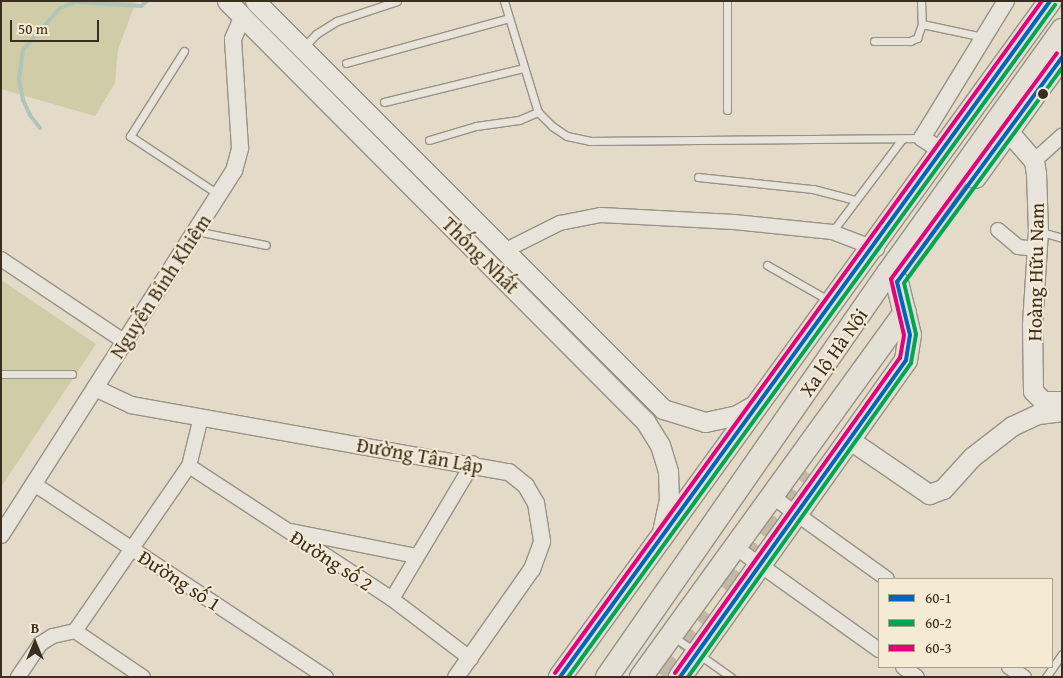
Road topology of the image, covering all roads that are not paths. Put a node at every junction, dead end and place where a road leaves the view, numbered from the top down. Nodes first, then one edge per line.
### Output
1 (227, 1) edge
2 (397, 1) edge
3 (504, 1) edge
4 (727, 1) edge
5 (921, 1) edge
6 (1006, 1) edge
7 (1050, 1) edge
8 (1062, 3) edge
9 (251, 6) edge
10 (510, 18) junction
11 (922, 24) junction
12 (1062, 30) edge
13 (984, 37) junction
14 (874, 41) dead end
15 (302, 49) junction
16 (184, 51) dead end
17 (346, 63) dead end
18 (524, 68) junction
19 (1043, 72) edge
20 (384, 102) dead end
21 (726, 110) dead end
22 (538, 112) junction
23 (1002, 126) junction
24 (1062, 136) edge
25 (922, 138) junction
26 (902, 139) junction
27 (429, 140) dead end
28 (946, 153) junction
29 (1034, 161) junction
30 (698, 177) dead end
31 (218, 195) junction
32 (855, 200) junction
33 (998, 230) dead end
34 (195, 231) junction
35 (832, 232) junction
36 (1062, 238) edge
37 (1038, 240) junction
38 (266, 244) dead end
39 (877, 249) junction
40 (504, 251) junction
41 (1, 259) edge
42 (766, 265) dead end
43 (893, 278) junction
44 (836, 305) junction
45 (904, 312) junction
46 (910, 334) junction
47 (125, 342) junction
48 (1, 374) edge
49 (72, 374) dead end
50 (95, 388) junction
51 (764, 396) junction
52 (1062, 401) edge
53 (641, 403) junction
54 (1062, 410) edge
55 (201, 417) junction
56 (850, 440) junction
57 (472, 463) junction
58 (189, 466) junction
59 (809, 474) tunnel mouth
60 (712, 476) junction
61 (34, 484) junction
62 (773, 497) junction
63 (796, 514) junction
64 (285, 530) junction
65 (1, 534) edge
66 (660, 539) junction
67 (735, 547) junction
68 (130, 548) junction
69 (416, 556) junction
70 (759, 565) junction
71 (886, 578) edge
72 (726, 590) tunnel mouth
73 (392, 599) junction
74 (709, 614) tunnel mouth
75 (75, 631) junction
76 (672, 635) junction
77 (590, 644) junction
78 (878, 649) edge
79 (697, 653) junction
80 (1062, 654) edge
81 (471, 659) junction
82 (1053, 667) edge
83 (904, 668) edge
84 (1011, 668) edge
85 (18, 677) edge
86 (143, 677) edge
87 (326, 677) edge
88 (456, 677) edge
89 (560, 677) edge
90 (573, 677) edge
91 (607, 677) edge
92 (641, 677) edge
93 (680, 677) edge
94 (731, 677) edge
95 (917, 677) edge
96 (1024, 677) edge

1 - 9 main road, Thống Nhất
2 - 15 lane
3 - 10 lane
4 - 21 lane
5 - 11 lane
6 - 13 street
7 - 28 highway, Xa lộ Hà Nội
8 - 28 highway, Xa lộ Hà Nội
9 - 15 main road, Thống Nhất
9 - 31 street, Nguyễn Bỉnh Khiêm
9 - 53 main road, Thống Nhất
10 - 17 lane
10 - 18 lane
11 - 13 lane
11 - 14 lane
12 - 19 highway, Xa lộ Hà Nội
13 - 25 street
15 - 40 main road, Thống Nhất
16 - 31 lane
18 - 20 lane
18 - 22 lane
19 - 23 highway, Xa lộ Hà Nội
22 - 26 lane
22 - 27 lane
23 - 29 main road
23 - 43 highway, Xa lộ Hà Nội
24 - 29 street
25 - 26 lane
25 - 28 street
26 - 32 lane
28 - 39 highway, Xa lộ Hà Nội
29 - 37 main road, Hoàng Hữu Nam
30 - 32 lane
31 - 34 street, Nguyễn Bỉnh Khiêm
32 - 35 lane
33 - 37 street
34 - 38 lane
34 - 47 street, Nguyễn Bỉnh Khiêm
35 - 39 street
35 - 40 street
36 - 37 lane
37 - 52 main road, Hoàng Hữu Nam
39 - 44 highway, Xa lộ Hà Nội
40 - 53 main road, Thống Nhất
41 - 47 street
42 - 44 lane
43 - 45 highway
43 - 91 highway, Xa lộ Hà Nội
44 - 51 highway, Xa lộ Hà Nội
44 - 60 highway, Xa lộ Hà Nội
45 - 46 highway
45 - 62 highway, Xa lộ Hà Nội
46 - 56 highway
46 - 59 highway
47 - 50 street, Nguyễn Bỉnh Khiêm
48 - 49 lane
50 - 55 street, Đường Tân Lập
50 - 61 street, Nguyễn Bỉnh Khiêm
51 - 53 main road, Thống Nhất
51 - 60 highway, Xa lộ Hà Nội
53 - 66 main road, Thống Nhất
54 - 56 main road
55 - 57 street, Đường Tân Lập
55 - 58 street
56 - 63 highway
57 - 69 street
57 - 81 street, Đường Tân Lập
58 - 64 street, Đường số 2
58 - 68 street
60 - 66 highway, Xa lộ Hà Nội
60 - 77 highway, Xa lộ Hà Nội
61 - 65 street, Nguyễn Bỉnh Khiêm
61 - 68 street, Đường số 1
62 - 63 street
62 - 67 highway, Xa lộ Hà Nội
63 - 70 highway
63 - 71 street
64 - 69 street
64 - 73 street, Đường số 2
66 - 77 highway, Xa lộ Hà Nội
67 - 70 street
67 - 76 highway, Xa lộ Hà Nội
68 - 75 street
68 - 87 street, Đường số 1
69 - 73 street
70 - 78 street
70 - 79 highway
72 - 74 highway
73 - 81 street, Đường số 2
75 - 85 street
75 - 86 street
76 - 79 lane
76 - 92 highway, Xa lộ Hà Nội
77 - 89 highway, Xa lộ Hà Nội
77 - 90 highway, Xa lộ Hà Nội
79 - 93 highway
79 - 94 lane
80 - 82 lane
81 - 88 street, Đường Tân Lập
83 - 95 street
84 - 96 street

